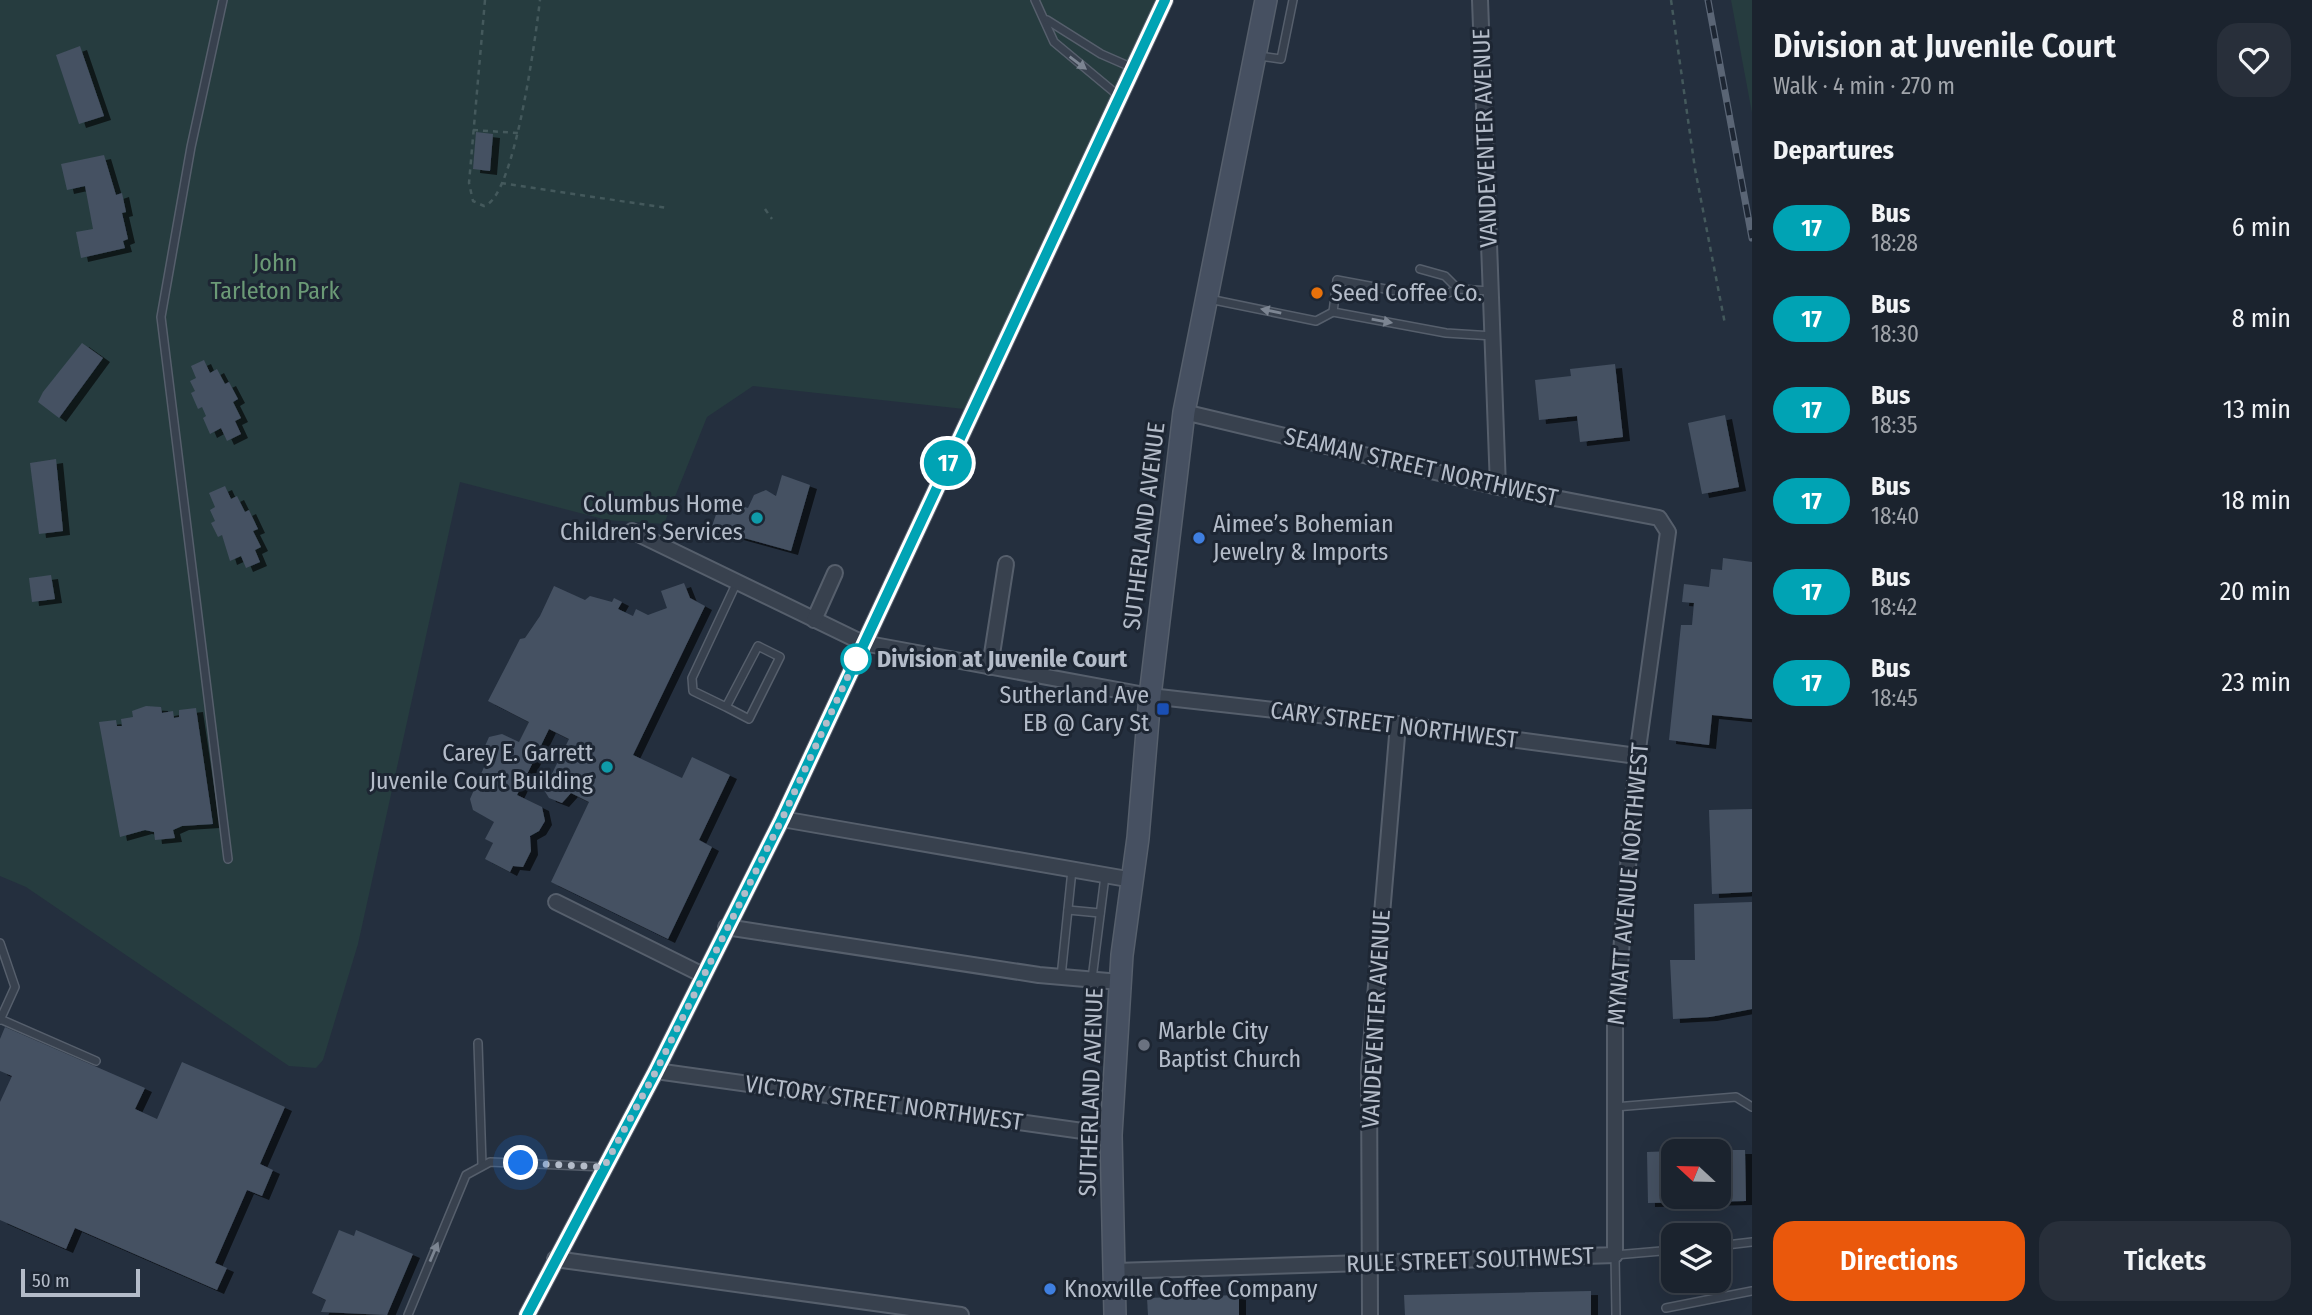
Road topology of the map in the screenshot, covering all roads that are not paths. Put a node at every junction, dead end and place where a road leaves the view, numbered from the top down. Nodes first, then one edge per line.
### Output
1 (223, 0) edge
2 (1035, 0) edge
3 (1165, 0) edge
4 (1266, 0) edge
5 (1293, 0) edge
6 (1480, 0) edge
7 (1046, 20) junction
8 (1255, 56) junction
9 (1133, 68) junction
10 (1120, 97) junction
11 (1420, 269) dead end
12 (1458, 289) junction
13 (1491, 291) junction
14 (1207, 298) junction
15 (1333, 312) junction
16 (1493, 335) junction
17 (1184, 412) junction
18 (1498, 487) junction
19 (1659, 518) joint
20 (632, 531) dead end
21 (1006, 564) dead end
22 (835, 573) dead end
23 (736, 584) junction
24 (814, 620) junction
25 (863, 643) junction
26 (990, 667) junction
27 (1150, 696) junction
28 (726, 707) junction
29 (1398, 724) junction
30 (1637, 756) junction
31 (782, 819) junction
32 (229, 859) dead end
33 (1073, 868) junction
34 (1105, 874) junction
35 (1133, 880) junction
36 (556, 902) dead end
37 (1068, 910) junction
38 (1100, 914) junction
39 (726, 928) junction
40 (0, 943) edge
41 (702, 975) junction
42 (1060, 977) junction
43 (1092, 979) junction
44 (1120, 982) junction
45 (0, 1020) edge
46 (478, 1042) dead end
47 (96, 1061) dead end
48 (656, 1071) junction
49 (1615, 1107) junction
50 (1752, 1107) edge
51 (1111, 1135) junction
52 (482, 1165) junction
53 (604, 1167) junction
54 (1752, 1242) edge
55 (1731, 1244) edge
56 (1661, 1251) edge
57 (1615, 1255) junction
58 (555, 1259) junction
59 (1368, 1263) junction
60 (1115, 1271) junction
61 (1752, 1291) edge
62 (1666, 1307) dead end
63 (408, 1315) edge
64 (527, 1315) edge
65 (961, 1315) edge
66 (1115, 1315) edge
67 (1370, 1315) edge
68 (1616, 1315) edge

1 - 32 lane
2 - 7 lane
3 - 9 street
4 - 8 street, SUTHERLAND AVENUE
5 - 8 lane
6 - 13 street, VANDEVENTER AVENUE
7 - 9 lane
7 -> 10 lane
8 - 14 street, SUTHERLAND AVENUE
9 - 10 street
10 - 25 street
11 - 12 lane
12 - 13 lane
12 - 15 lane
13 - 16 street, VANDEVENTER AVENUE
15 -> 14 lane
14 - 17 street, SUTHERLAND AVENUE
15 -> 16 lane
16 - 18 street, VANDEVENTER AVENUE
17 - 18 street, SEAMAN STREET NORTHWEST
17 - 27 street, SUTHERLAND AVENUE
18 - 19 street, SEAMAN STREET NORTHWEST
19 - 30 street, MYNATT AVENUE NORTHWEST
20 - 23 street, CARY STREET NORTHWEST
21 - 26 street
22 - 24 street
23 - 24 street, CARY STREET NORTHWEST
23 - 28 lane
24 - 25 street, CARY STREET NORTHWEST
25 - 26 street, CARY STREET NORTHWEST
25 - 31 street
26 - 27 street, CARY STREET NORTHWEST
27 - 29 street, CARY STREET NORTHWEST
27 - 35 street, SUTHERLAND AVENUE
28 - 28 lane
29 - 30 street, CARY STREET NORTHWEST
29 - 59 street, VANDEVENTER AVENUE
30 - 49 street, MYNATT AVENUE NORTHWEST
31 - 33 street
31 - 39 street
33 - 34 street
33 - 37 lane
34 - 35 street
34 - 38 lane
35 - 44 street, SUTHERLAND AVENUE
36 - 41 street
37 - 38 lane
37 - 42 lane
38 - 43 lane
39 - 41 street
39 - 42 street
40 - 45 lane
41 - 48 street
42 - 43 street
43 - 44 street
44 - 51 street, SUTHERLAND AVENUE
45 - 47 lane
46 - 52 lane
48 - 51 street, VICTORY STREET NORTHWEST
48 - 53 street
49 - 50 lane
49 - 57 street, MYNATT AVENUE NORTHWEST
51 - 60 street, SUTHERLAND AVENUE
52 - 53 lane
63 -> 52 lane
53 - 58 street
54 - 55 lane
56 - 57 lane
57 - 59 street, RULE STREET SOUTHWEST
57 - 68 lane
58 - 64 street
58 - 65 street
59 - 60 street, RULE STREET SOUTHWEST
59 - 67 street, VANDEVENTER AVENUE
60 - 66 street, SUTHERLAND AVENUE
61 - 62 lane

